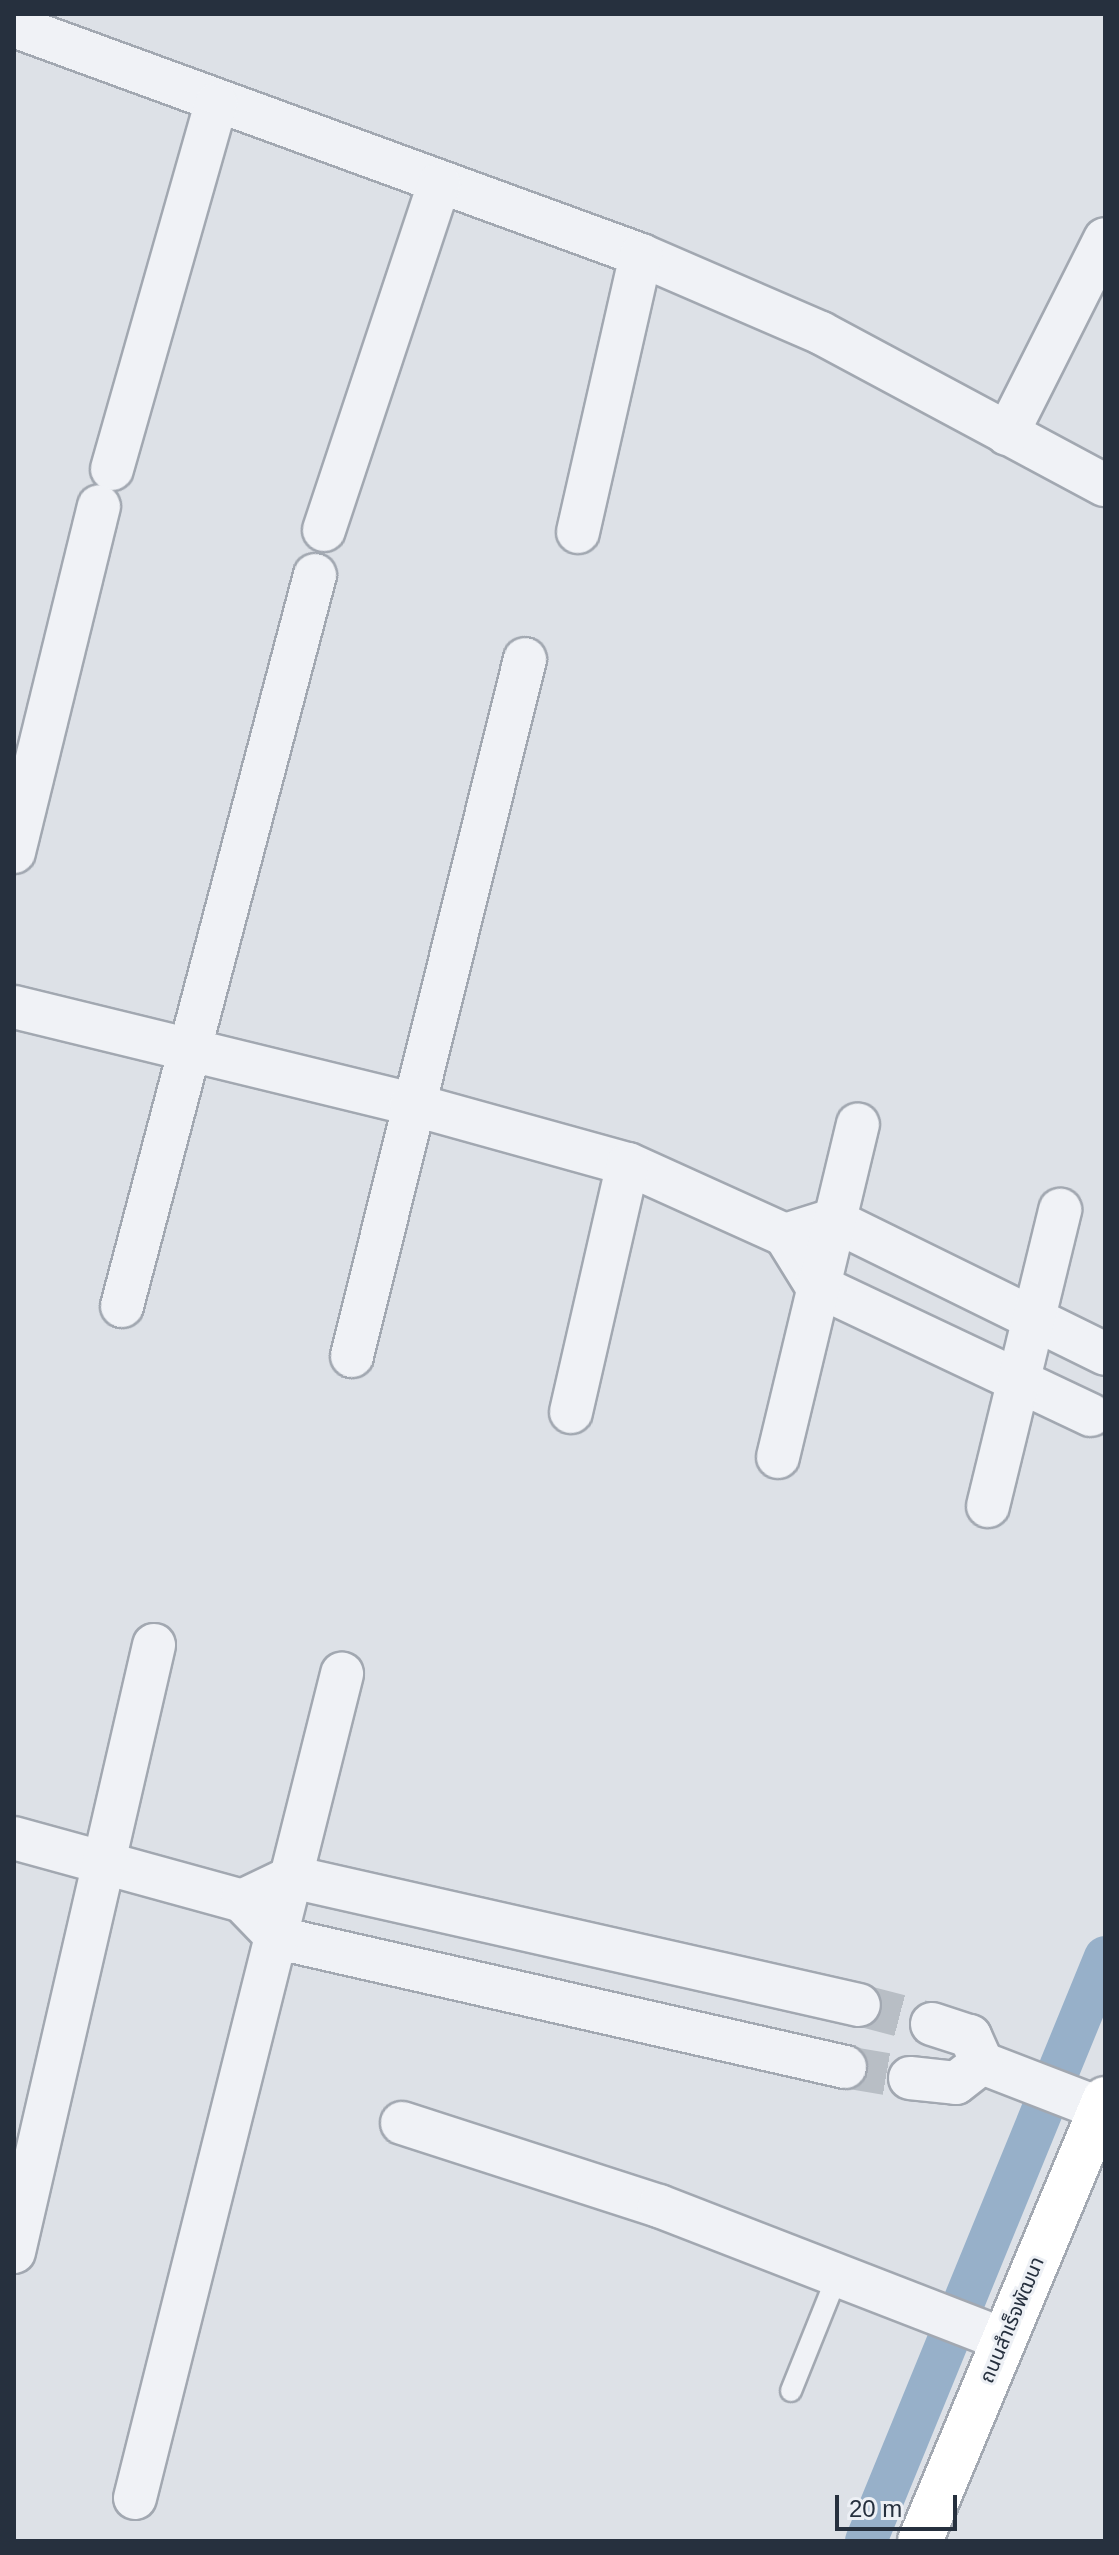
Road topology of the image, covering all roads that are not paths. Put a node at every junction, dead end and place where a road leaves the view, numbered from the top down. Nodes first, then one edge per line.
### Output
1 (17, 36) edge
2 (216, 103) junction
3 (439, 184) junction
4 (1105, 239) edge
5 (641, 255) junction
6 (1007, 434) junction
7 (1105, 485) edge
8 (324, 530) dead end
9 (578, 532) dead end
10 (315, 575) dead end
11 (525, 659) dead end
12 (14, 852) edge
13 (14, 1007) edge
14 (188, 1048) junction
15 (411, 1104) junction
16 (858, 1124) dead end
17 (628, 1164) junction
18 (1060, 1210) dead end
19 (833, 1220) junction
20 (785, 1235) junction
21 (816, 1285) junction
22 (122, 1306) dead end
23 (1033, 1319) junction
24 (1105, 1354) edge
25 (352, 1356) dead end
26 (1019, 1380) junction
27 (571, 1412) dead end
28 (1091, 1415) dead end
29 (778, 1457) dead end
30 (988, 1506) dead end
31 (154, 1645) dead end
32 (342, 1674) dead end
33 (14, 1838) edge
34 (107, 1863) junction
35 (292, 1877) junction
36 (242, 1901) junction
37 (278, 1938) junction
38 (859, 2005) tunnel mouth
39 (932, 2024) tunnel mouth
40 (991, 2065) junction
41 (845, 2067) tunnel mouth
42 (910, 2078) tunnel mouth
43 (1090, 2101) edge
44 (402, 2123) dead end
45 (14, 2252) edge
46 (838, 2274) junction
47 (984, 2332) junction
48 (791, 2391) dead end
49 (135, 2498) dead end
50 (920, 2541) edge

1 - 2 street
2 - 3 street
2 - 12 street
3 - 5 street
3 - 8 street
4 - 6 street
5 - 6 street
5 - 9 street
6 - 7 street
10 - 14 street
11 - 15 street
13 - 14 street
14 - 15 street
14 - 22 street
15 - 17 street
15 - 25 street
16 - 19 street
17 - 20 street
17 - 27 street
18 - 23 street
19 - 20 street
19 - 21 street
19 - 23 street
20 - 21 street
21 - 26 street
21 - 29 street
23 - 24 street
23 - 26 street
26 - 28 street
26 - 30 street
31 - 34 street
32 - 35 street
33 - 34 street
34 - 36 street
34 - 45 street
35 - 36 street
35 - 37 street
35 - 38 street
36 - 37 street
37 - 41 street
37 - 49 street
39 - 40 street
40 - 42 street
40 - 43 street
43 - 47 street, ถนนสำเร็จพัฒนา
44 - 46 street
46 - 47 street
46 - 48 lane
47 - 50 street, ถนนสำเร็จพัฒนา

